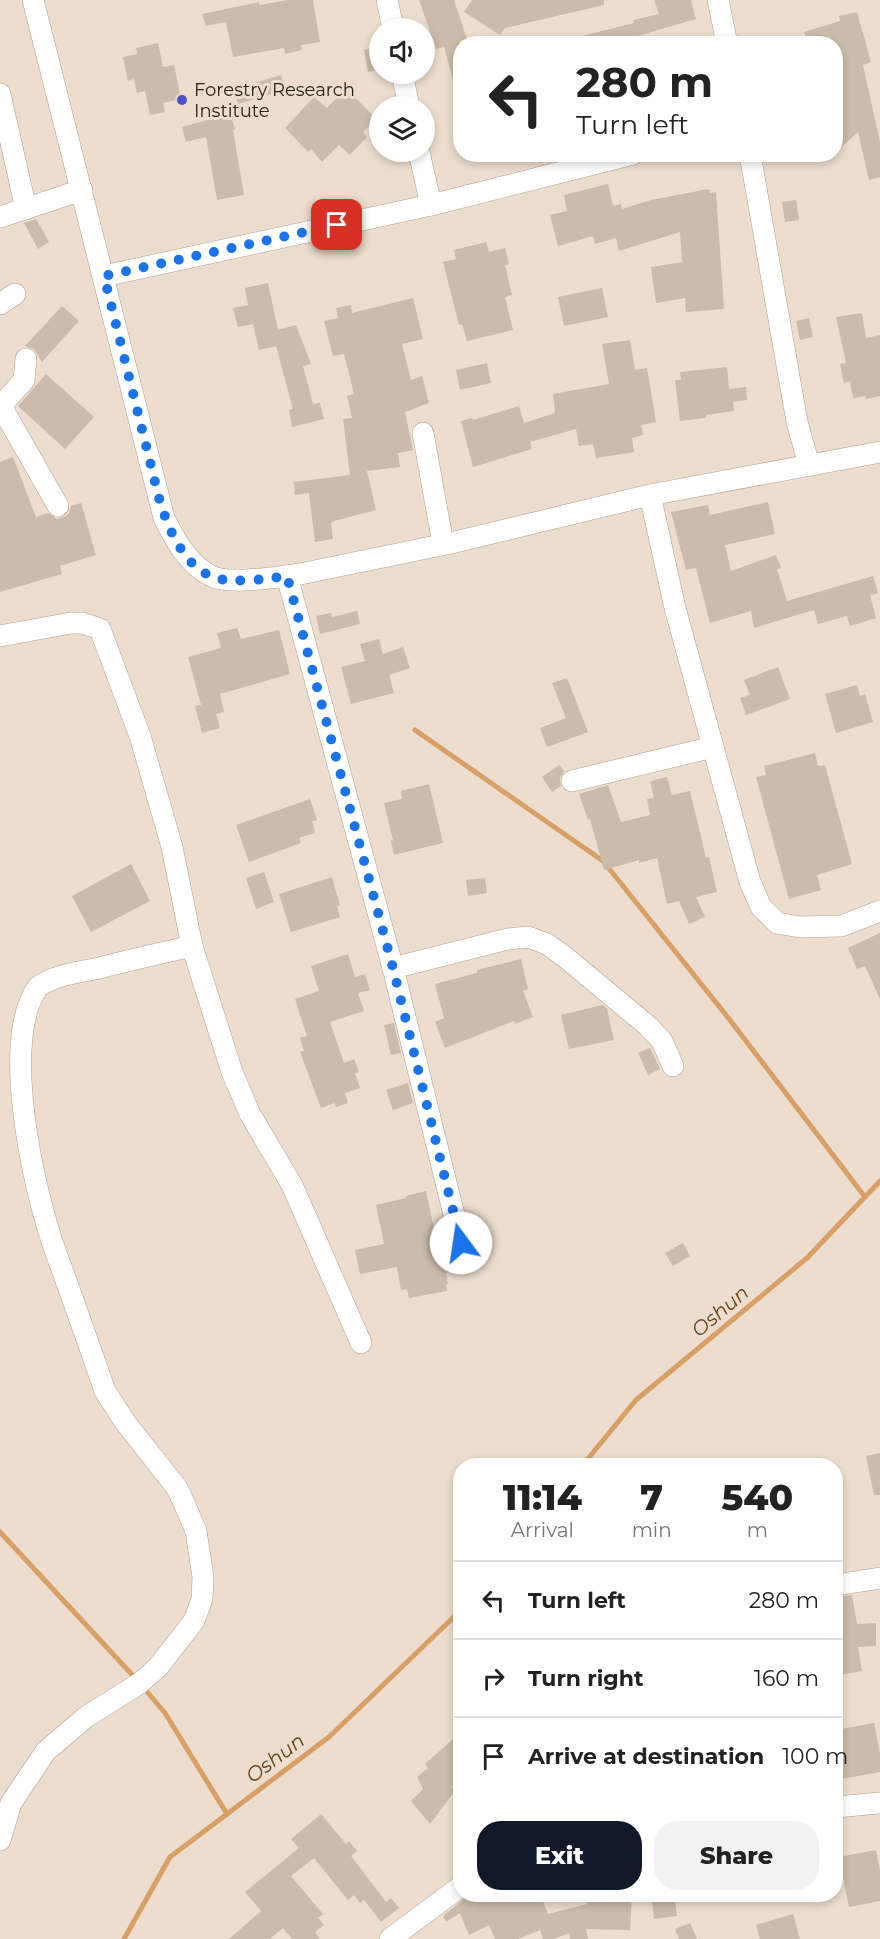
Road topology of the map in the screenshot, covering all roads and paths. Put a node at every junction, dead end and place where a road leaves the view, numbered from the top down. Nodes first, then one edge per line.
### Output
1 (33, 0) edge
2 (387, 0) edge
3 (718, 0) edge
4 (391, 18) edge
5 (726, 36) edge
6 (0, 94) edge
7 (421, 162) edge
8 (601, 162) edge
9 (751, 162) edge
10 (81, 190) junction
11 (430, 204) junction
12 (26, 209) junction
13 (0, 217) edge
14 (104, 276) junction
15 (26, 359) dead end
16 (0, 406) edge
17 (423, 434) dead end
18 (880, 452) edge
19 (809, 465) junction
20 (650, 495) junction
21 (58, 506) dead end
22 (443, 544) junction
23 (287, 576) junction
24 (0, 636) edge
25 (714, 747) junction
26 (572, 781) dead end
27 (880, 911) edge
28 (192, 946) junction
29 (393, 968) junction
30 (673, 1066) dead end
31 (461, 1243) dead end
32 (361, 1343) dead end
33 (880, 1578) edge
34 (843, 1584) edge
35 (880, 1803) edge
36 (843, 1806) edge
37 (0, 1840) edge
38 (453, 1892) edge
39 (390, 1939) edge

1 - 10 street
2 - 4 street
3 - 5 street
6 - 12 street
7 - 11 street
8 - 11 street
9 - 19 street
10 - 12 street
10 - 14 street
11 - 14 street
12 - 13 street
14 - 23 street
15 - 16 street
16 - 21 street
17 - 22 street
18 - 19 street
19 - 20 street
20 - 22 street
20 - 25 street
22 - 23 street
23 - 29 street
24 - 28 street
25 - 26 street
25 - 27 street
28 - 32 street
28 - 37 street
29 - 30 street
29 - 31 street
33 - 34 street
35 - 36 street
38 - 39 street

